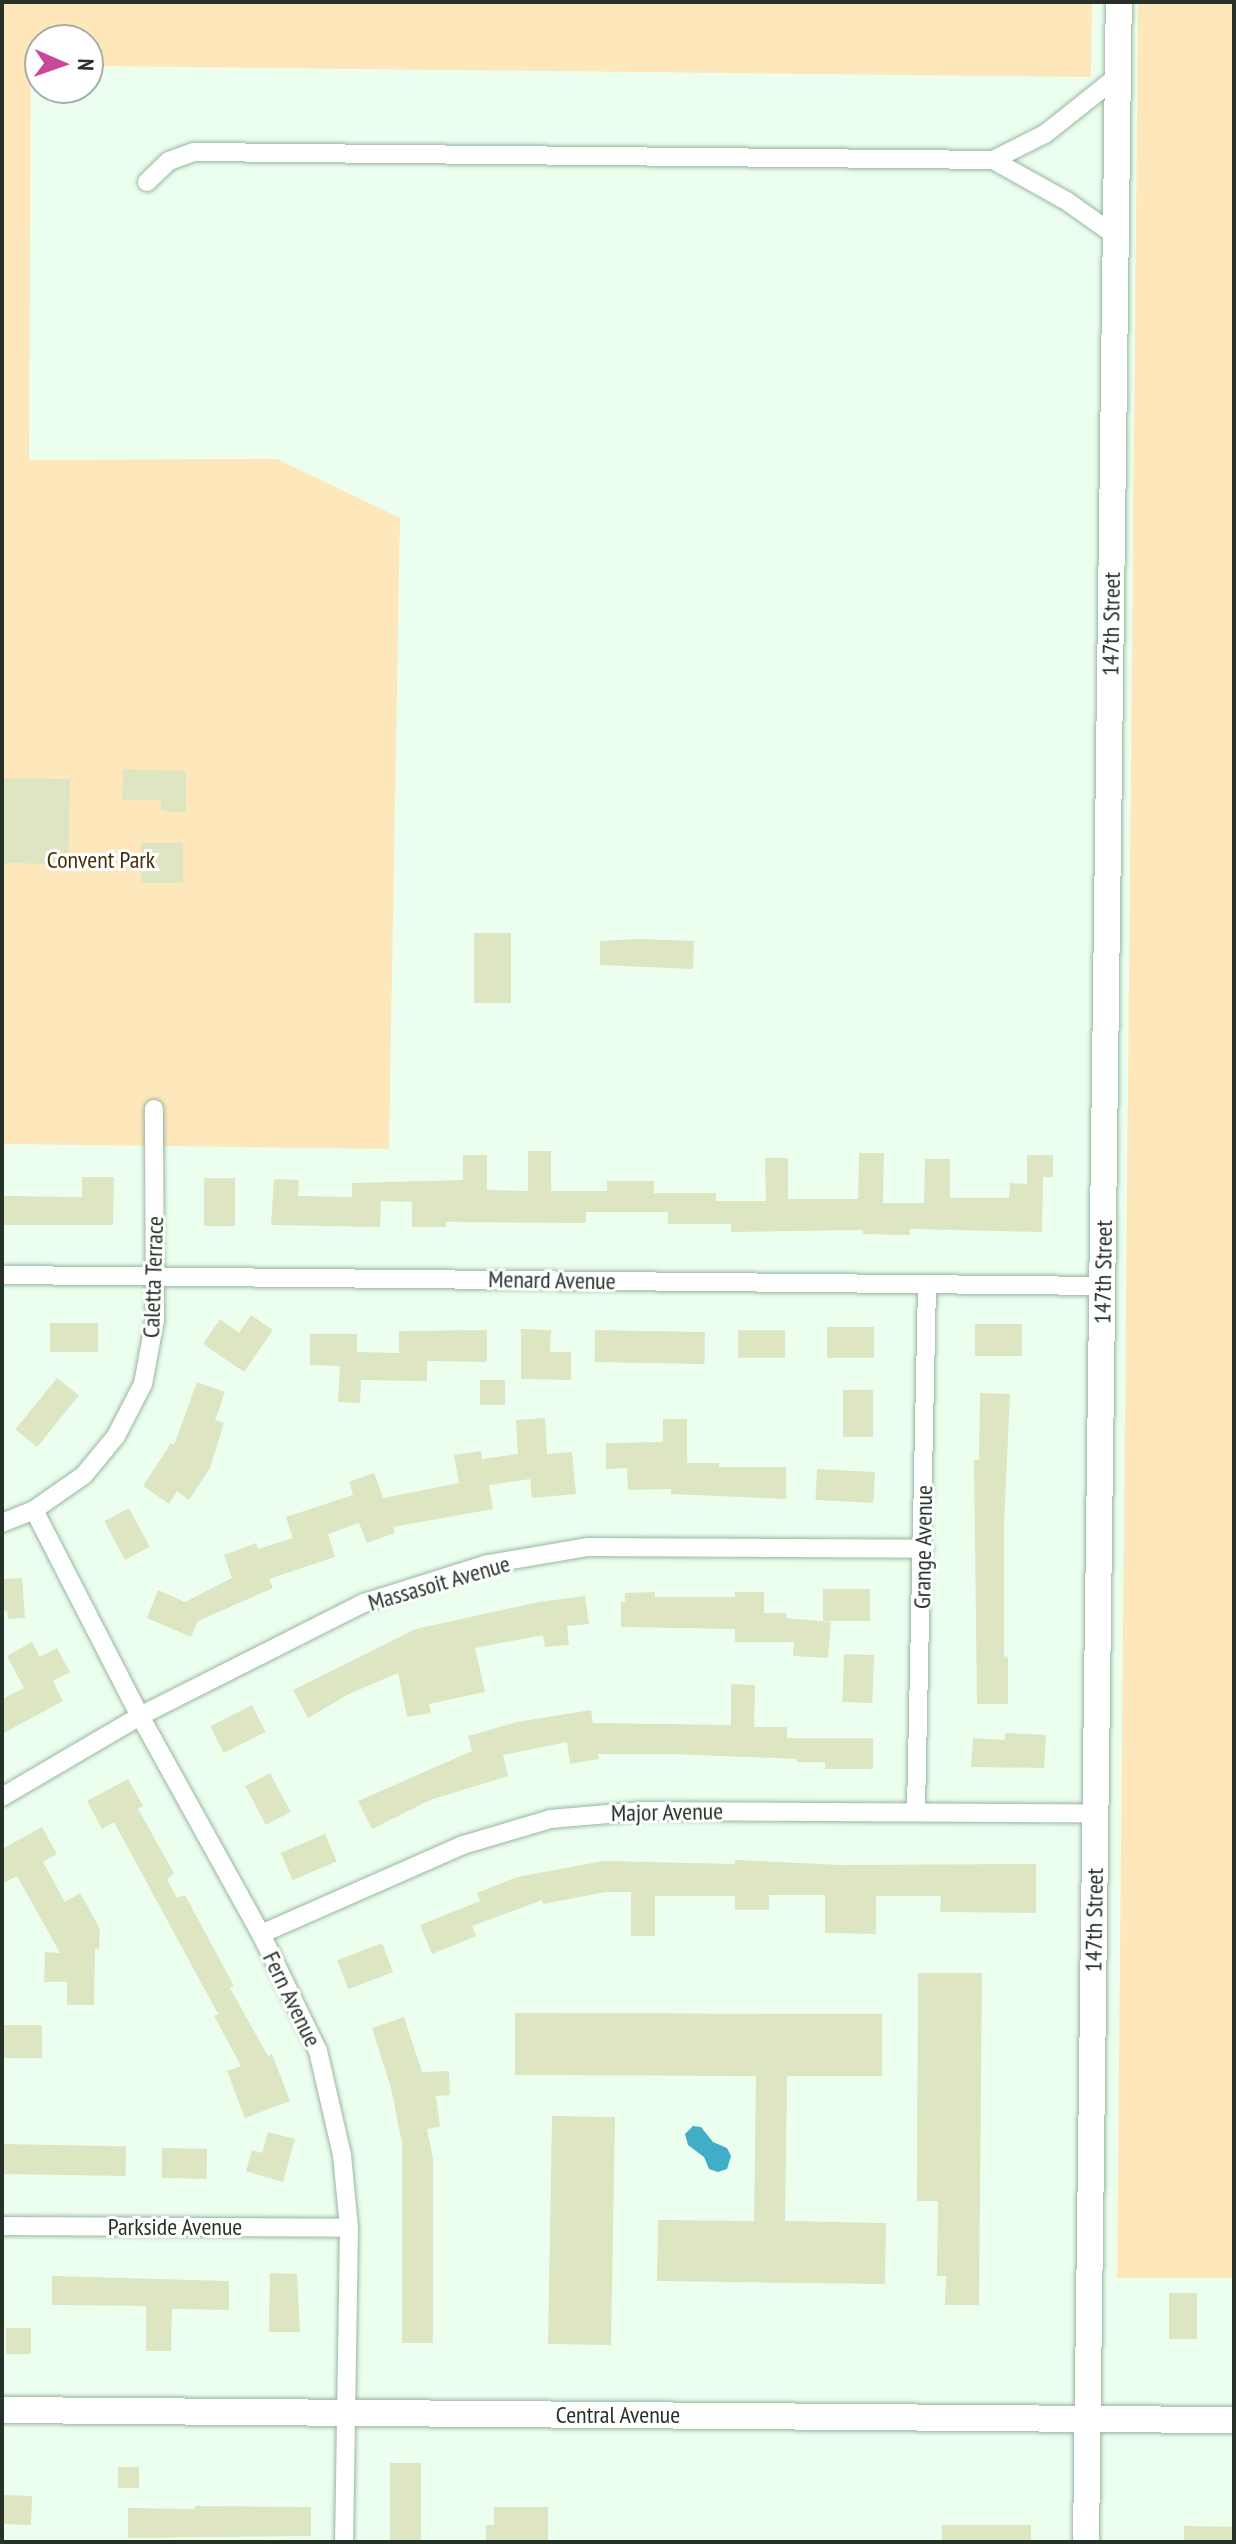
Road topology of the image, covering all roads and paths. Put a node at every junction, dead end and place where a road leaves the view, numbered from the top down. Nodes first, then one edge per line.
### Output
1 (1119, 2) edge
2 (1118, 76) junction
3 (993, 160) junction
4 (147, 182) dead end
5 (1116, 236) junction
6 (154, 1109) dead end
7 (2, 1275) edge
8 (156, 1276) junction
9 (927, 1284) junction
10 (1103, 1286) junction
11 (34, 1510) junction
12 (2, 1523) edge
13 (924, 1549) junction
14 (140, 1716) junction
15 (2, 1797) edge
16 (916, 1810) junction
17 (1095, 1813) junction
18 (261, 1934) junction
19 (2, 2226) edge
20 (349, 2228) junction
21 (2, 2410) edge
22 (345, 2412) junction
23 (1088, 2419) junction
24 (1234, 2420) edge
25 (344, 2542) edge
26 (1086, 2542) edge

1 - 2 main road, 147th Street
2 - 3 street
2 - 5 main road, 147th Street
3 - 4 street
3 - 5 street
5 - 10 main road, 147th Street
6 - 8 street, Caletta Terrace
7 - 8 street, Menard Avenue
8 - 9 street, Menard Avenue
8 - 11 street, Caletta Terrace
9 - 10 street, Menard Avenue
9 - 13 street, Grange Avenue
10 - 17 main road, 147th Street
11 - 12 street, Caletta Terrace
11 - 14 street, Fern Avenue
13 - 14 street, Massasoit Avenue
13 - 16 street, Grange Avenue
14 - 15 street, Massasoit Avenue
14 - 18 street, Fern Avenue
16 - 17 street, Major Avenue
16 - 18 street, Major Avenue
17 - 23 main road, 147th Street
18 - 20 street, Fern Avenue
19 - 20 street, Parkside Avenue
20 - 22 street, Fern Avenue
21 - 22 main road, Central Avenue
22 - 23 main road, Central Avenue
22 - 25 street, Fern Avenue
23 - 24 main road, Central Avenue
23 - 26 main road, 147th Street

